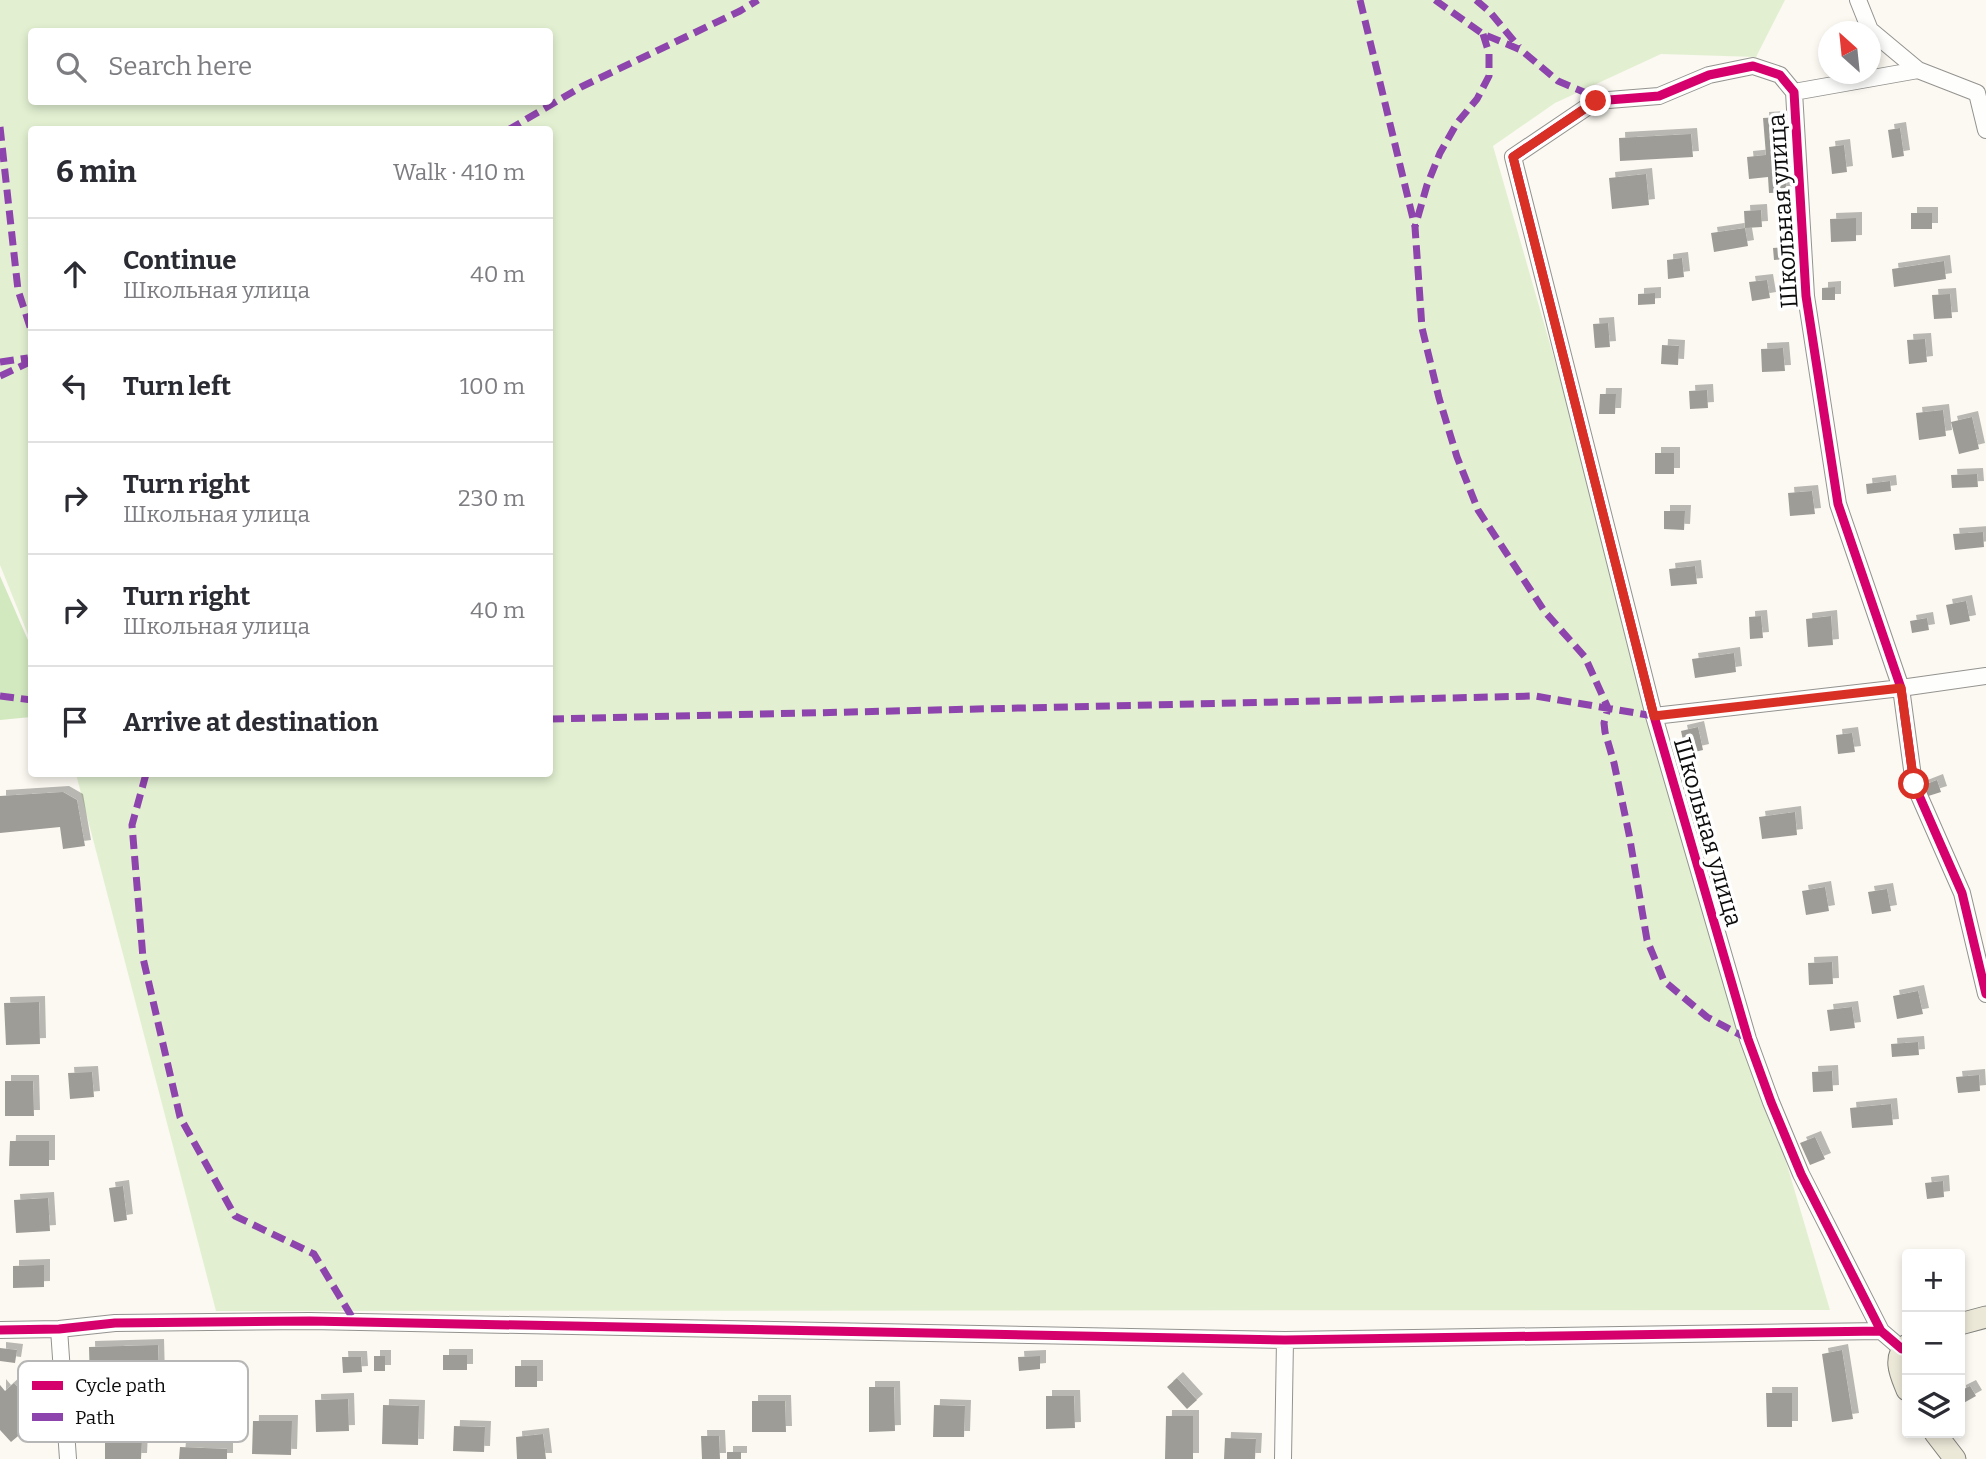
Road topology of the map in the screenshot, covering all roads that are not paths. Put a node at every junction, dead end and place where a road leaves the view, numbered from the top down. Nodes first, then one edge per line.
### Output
1 (1858, 0) edge
2 (1918, 70) junction
3 (1794, 92) junction
4 (1981, 92) edge
5 (1986, 130) edge
6 (1986, 676) edge
7 (1901, 688) junction
8 (1654, 716) junction
9 (1986, 994) edge
10 (1986, 1317) edge
11 (1965, 1323) edge
12 (59, 1329) junction
13 (0, 1330) edge
14 (1881, 1331) junction
15 (1285, 1340) junction
16 (1902, 1345) edge
17 (1902, 1356) edge
18 (61, 1361) edge
19 (1902, 1378) edge
20 (1939, 1438) edge
21 (1283, 1459) edge
22 (1955, 1459) edge

1 - 2 street
2 - 3 street
2 - 4 street
3 - 7 street, Школьная улица
3 - 8 street, Школьная улица
4 - 5 street
6 - 7 street
7 - 8 street
7 - 9 street, Школьная улица
8 - 14 street, Школьная улица
10 - 11 main road
12 - 13 street
12 - 15 street
12 - 18 street
14 - 15 street
14 - 16 street, Школьная улица
15 - 21 street
17 - 19 main road
20 - 22 main road

